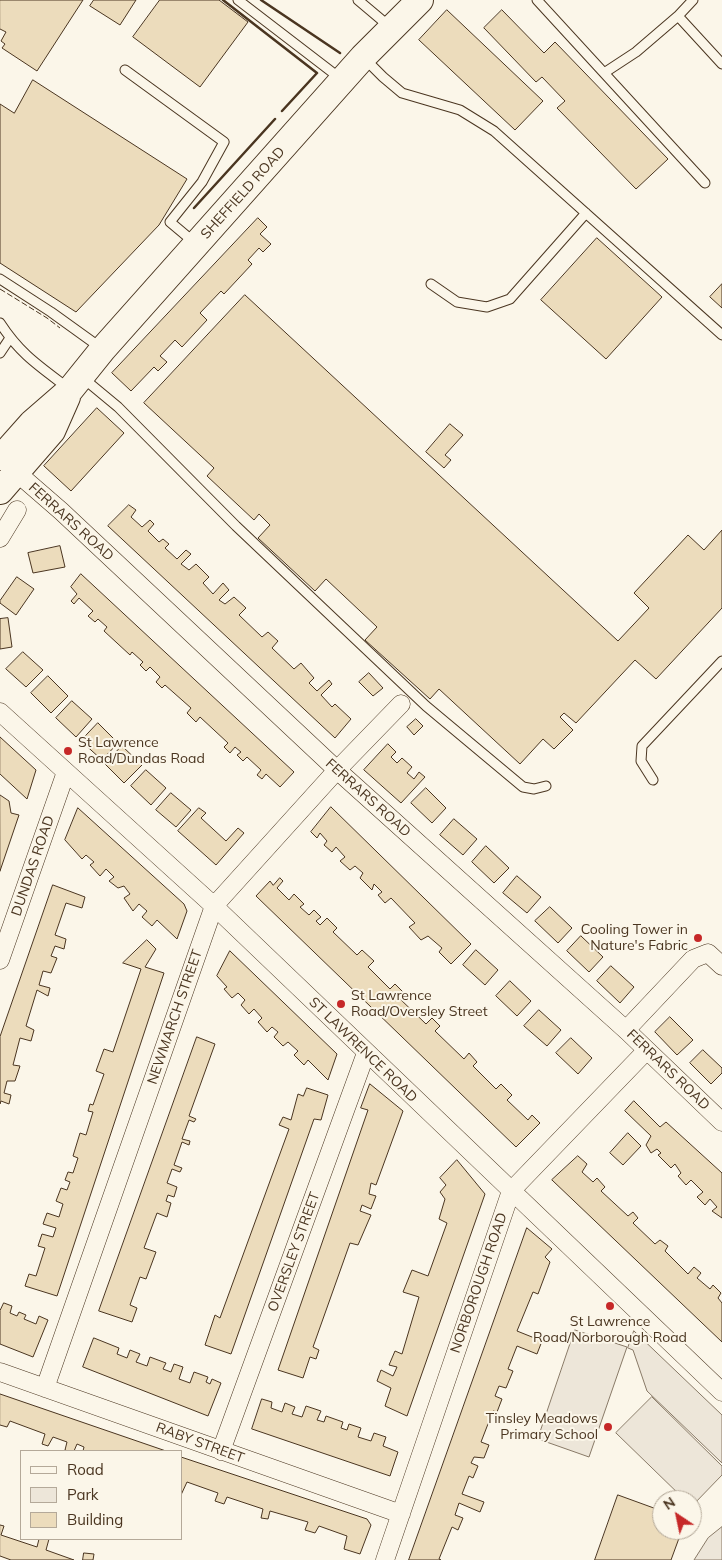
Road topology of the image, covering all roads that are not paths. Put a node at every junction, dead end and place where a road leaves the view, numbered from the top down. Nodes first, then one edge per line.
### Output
1 (238, 0) edge
2 (358, 0) edge
3 (420, 0) edge
4 (693, 0) edge
5 (543, 2) edge
6 (678, 16) junction
7 (391, 29) junction
8 (363, 57) junction
9 (722, 64) edge
10 (125, 70) dead end
11 (604, 73) junction
12 (343, 81) junction
13 (705, 183) dead end
14 (586, 213) junction
15 (197, 245) junction
16 (0, 280) edge
17 (431, 284) dead end
18 (0, 323) edge
19 (722, 335) edge
20 (10, 338) junction
21 (103, 349) junction
22 (0, 352) edge
23 (76, 383) junction
24 (4, 472) edge
25 (17, 510) dead end
26 (0, 538) edge
27 (722, 661) edge
28 (400, 704) dead end
29 (0, 712) edge
30 (337, 770) junction
31 (66, 772) junction
32 (652, 780) dead end
33 (546, 786) dead end
34 (214, 906) junction
35 (0, 960) edge
36 (722, 966) edge
37 (626, 1030) junction
38 (647, 1050) junction
39 (366, 1053) junction
40 (722, 1122) edge
41 (511, 1191) junction
42 (0, 1372) edge
43 (45, 1388) junction
44 (722, 1392) edge
45 (221, 1451) junction
46 (401, 1514) junction
47 (385, 1560) edge

1 - 12 lane
2 - 7 lane
3 - 7 main road, SHEFFIELD ROAD
4 - 6 lane
5 - 11 lane
6 - 9 lane
6 - 11 lane
7 - 8 main road, SHEFFIELD ROAD
8 - 12 main road, SHEFFIELD ROAD
8 - 14 lane
10 - 15 lane
11 - 13 lane
12 - 15 main road, SHEFFIELD ROAD
14 - 17 lane
14 - 19 lane
15 - 21 main road, SHEFFIELD ROAD
16 - 21 lane
18 - 20 lane
20 - 22 lane
20 - 23 lane
21 - 23 main road, SHEFFIELD ROAD
23 - 24 main road, SHEFFIELD ROAD
23 - 33 lane
24 - 30 street, FERRARS ROAD
25 - 26 street
27 - 32 lane
28 - 30 street, NEWMARCH STREET
29 - 31 street, ST LAWRENCE ROAD
30 - 34 street, NEWMARCH STREET
30 - 37 street, FERRARS ROAD
31 - 34 street, ST LAWRENCE ROAD
31 - 35 street, DUNDAS ROAD
34 - 39 street, ST LAWRENCE ROAD
34 - 43 street, NEWMARCH STREET
36 - 37 street
37 - 38 street, FERRARS ROAD
38 - 40 street, FERRARS ROAD
38 - 41 street, NORBOROUGH ROAD
39 - 41 street, ST LAWRENCE ROAD
39 - 45 street, OVERSLEY STREET
41 - 44 street, ST LAWRENCE ROAD
41 - 46 street, NORBOROUGH ROAD
42 - 43 street, RABY STREET
43 - 45 street, RABY STREET
45 - 46 street, RABY STREET
46 - 47 street, NORBOROUGH ROAD

